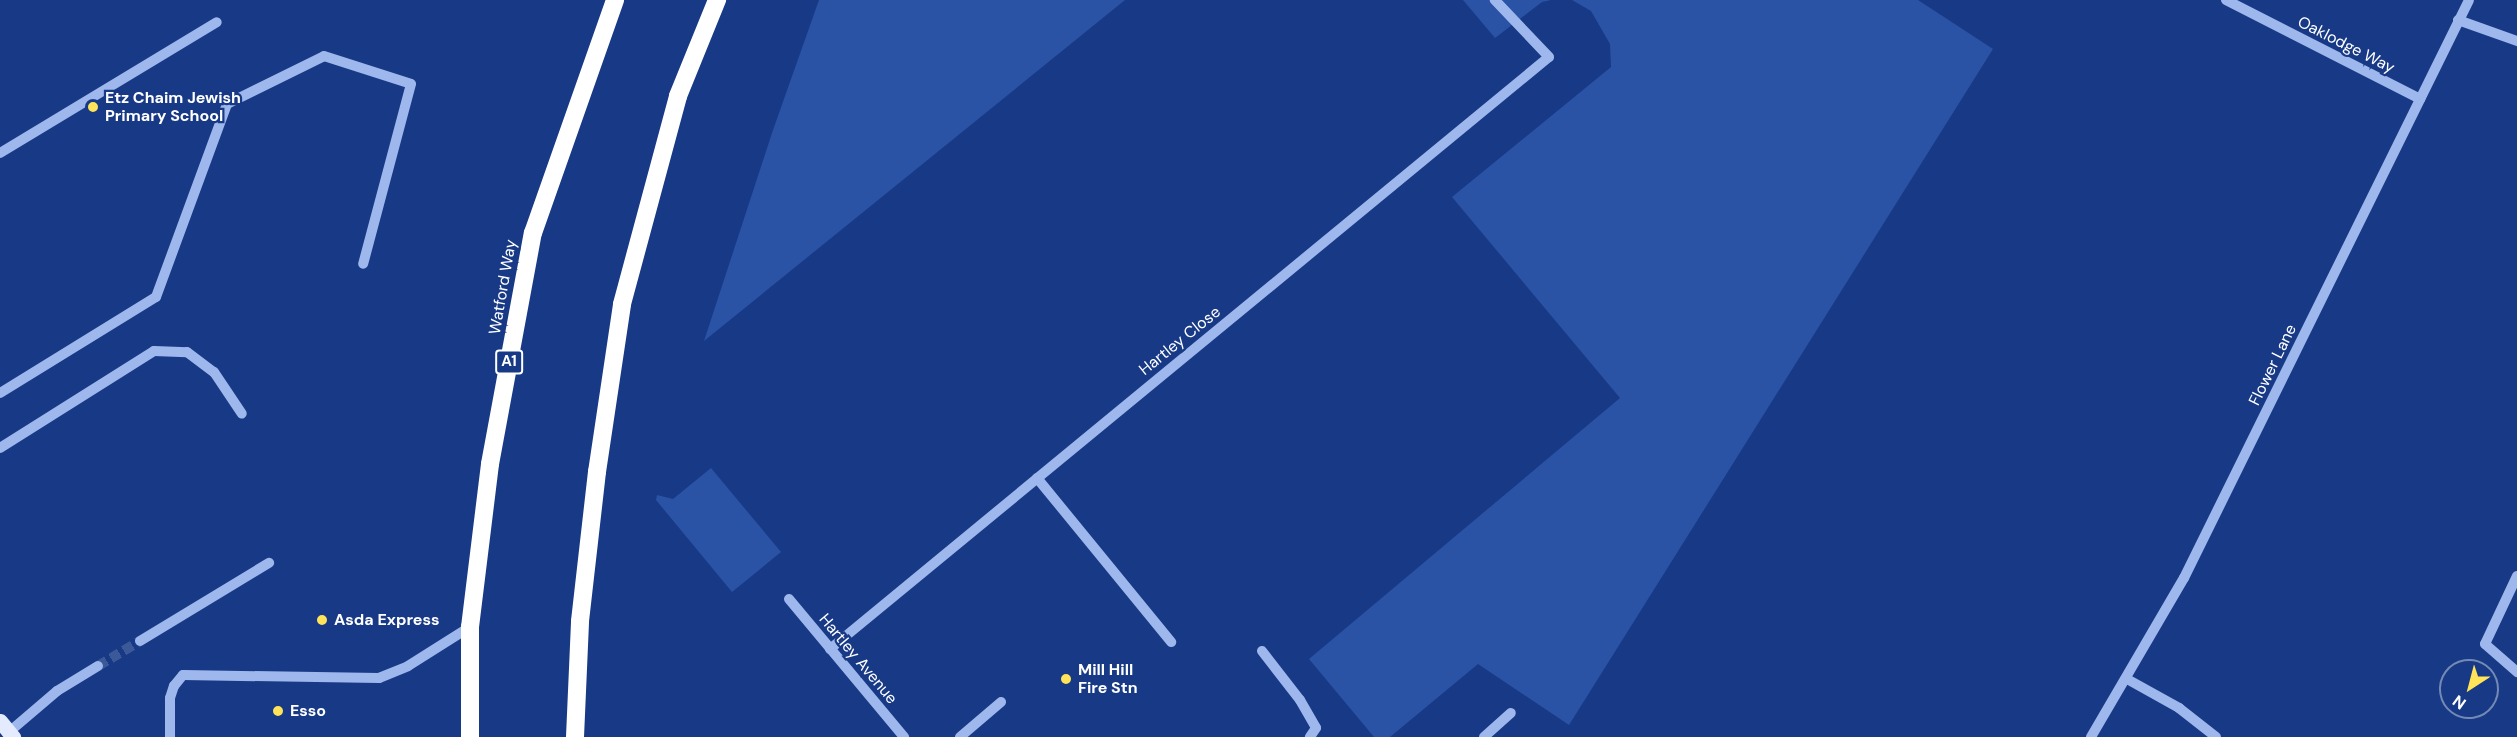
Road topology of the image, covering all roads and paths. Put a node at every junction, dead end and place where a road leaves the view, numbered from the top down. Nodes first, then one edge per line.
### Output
1 (615, 0) edge
2 (717, 0) edge
3 (1495, 0) edge
4 (2226, 0) edge
5 (2469, 0) edge
6 (2458, 20) junction
7 (217, 22) dead end
8 (2517, 41) edge
9 (2420, 99) junction
10 (0, 153) edge
11 (363, 264) dead end
12 (0, 393) edge
13 (242, 414) dead end
14 (0, 448) edge
15 (1037, 478) junction
16 (269, 563) dead end
17 (2517, 576) edge
18 (789, 599) dead end
19 (470, 627) junction
20 (140, 640) tunnel mouth
21 (1171, 642) dead end
22 (830, 649) junction
23 (1262, 651) dead end
24 (98, 666) tunnel mouth
25 (2517, 672) edge
26 (2127, 679) junction
27 (1001, 702) dead end
28 (1511, 713) dead end
29 (7, 730) edge
30 (170, 737) edge
31 (470, 737) edge
32 (575, 737) edge
33 (904, 737) edge
34 (960, 737) edge
35 (1310, 737) edge
36 (1484, 737) edge
37 (2091, 737) edge
38 (2216, 737) edge

1 - 19 highway, Watford Way / A1
2 - 32 highway
3 - 15 street, Hartley Close
4 - 9 street, Oaklodge Way
5 - 6 street, Flower Lane
6 - 8 street
6 - 9 street, Flower Lane
7 - 10 street
9 - 26 street, Flower Lane
11 - 12 street
13 - 14 street
15 - 21 street
15 - 22 street, Hartley Close
16 - 20 street
17 - 25 street
18 - 22 street, Hartley Avenue
19 - 30 street
19 - 31 highway, Watford Way / A1
22 - 33 street, Hartley Avenue
23 - 35 street
24 - 29 street
26 - 37 street, Flower Lane
26 - 38 street
27 - 34 street
28 - 36 street

